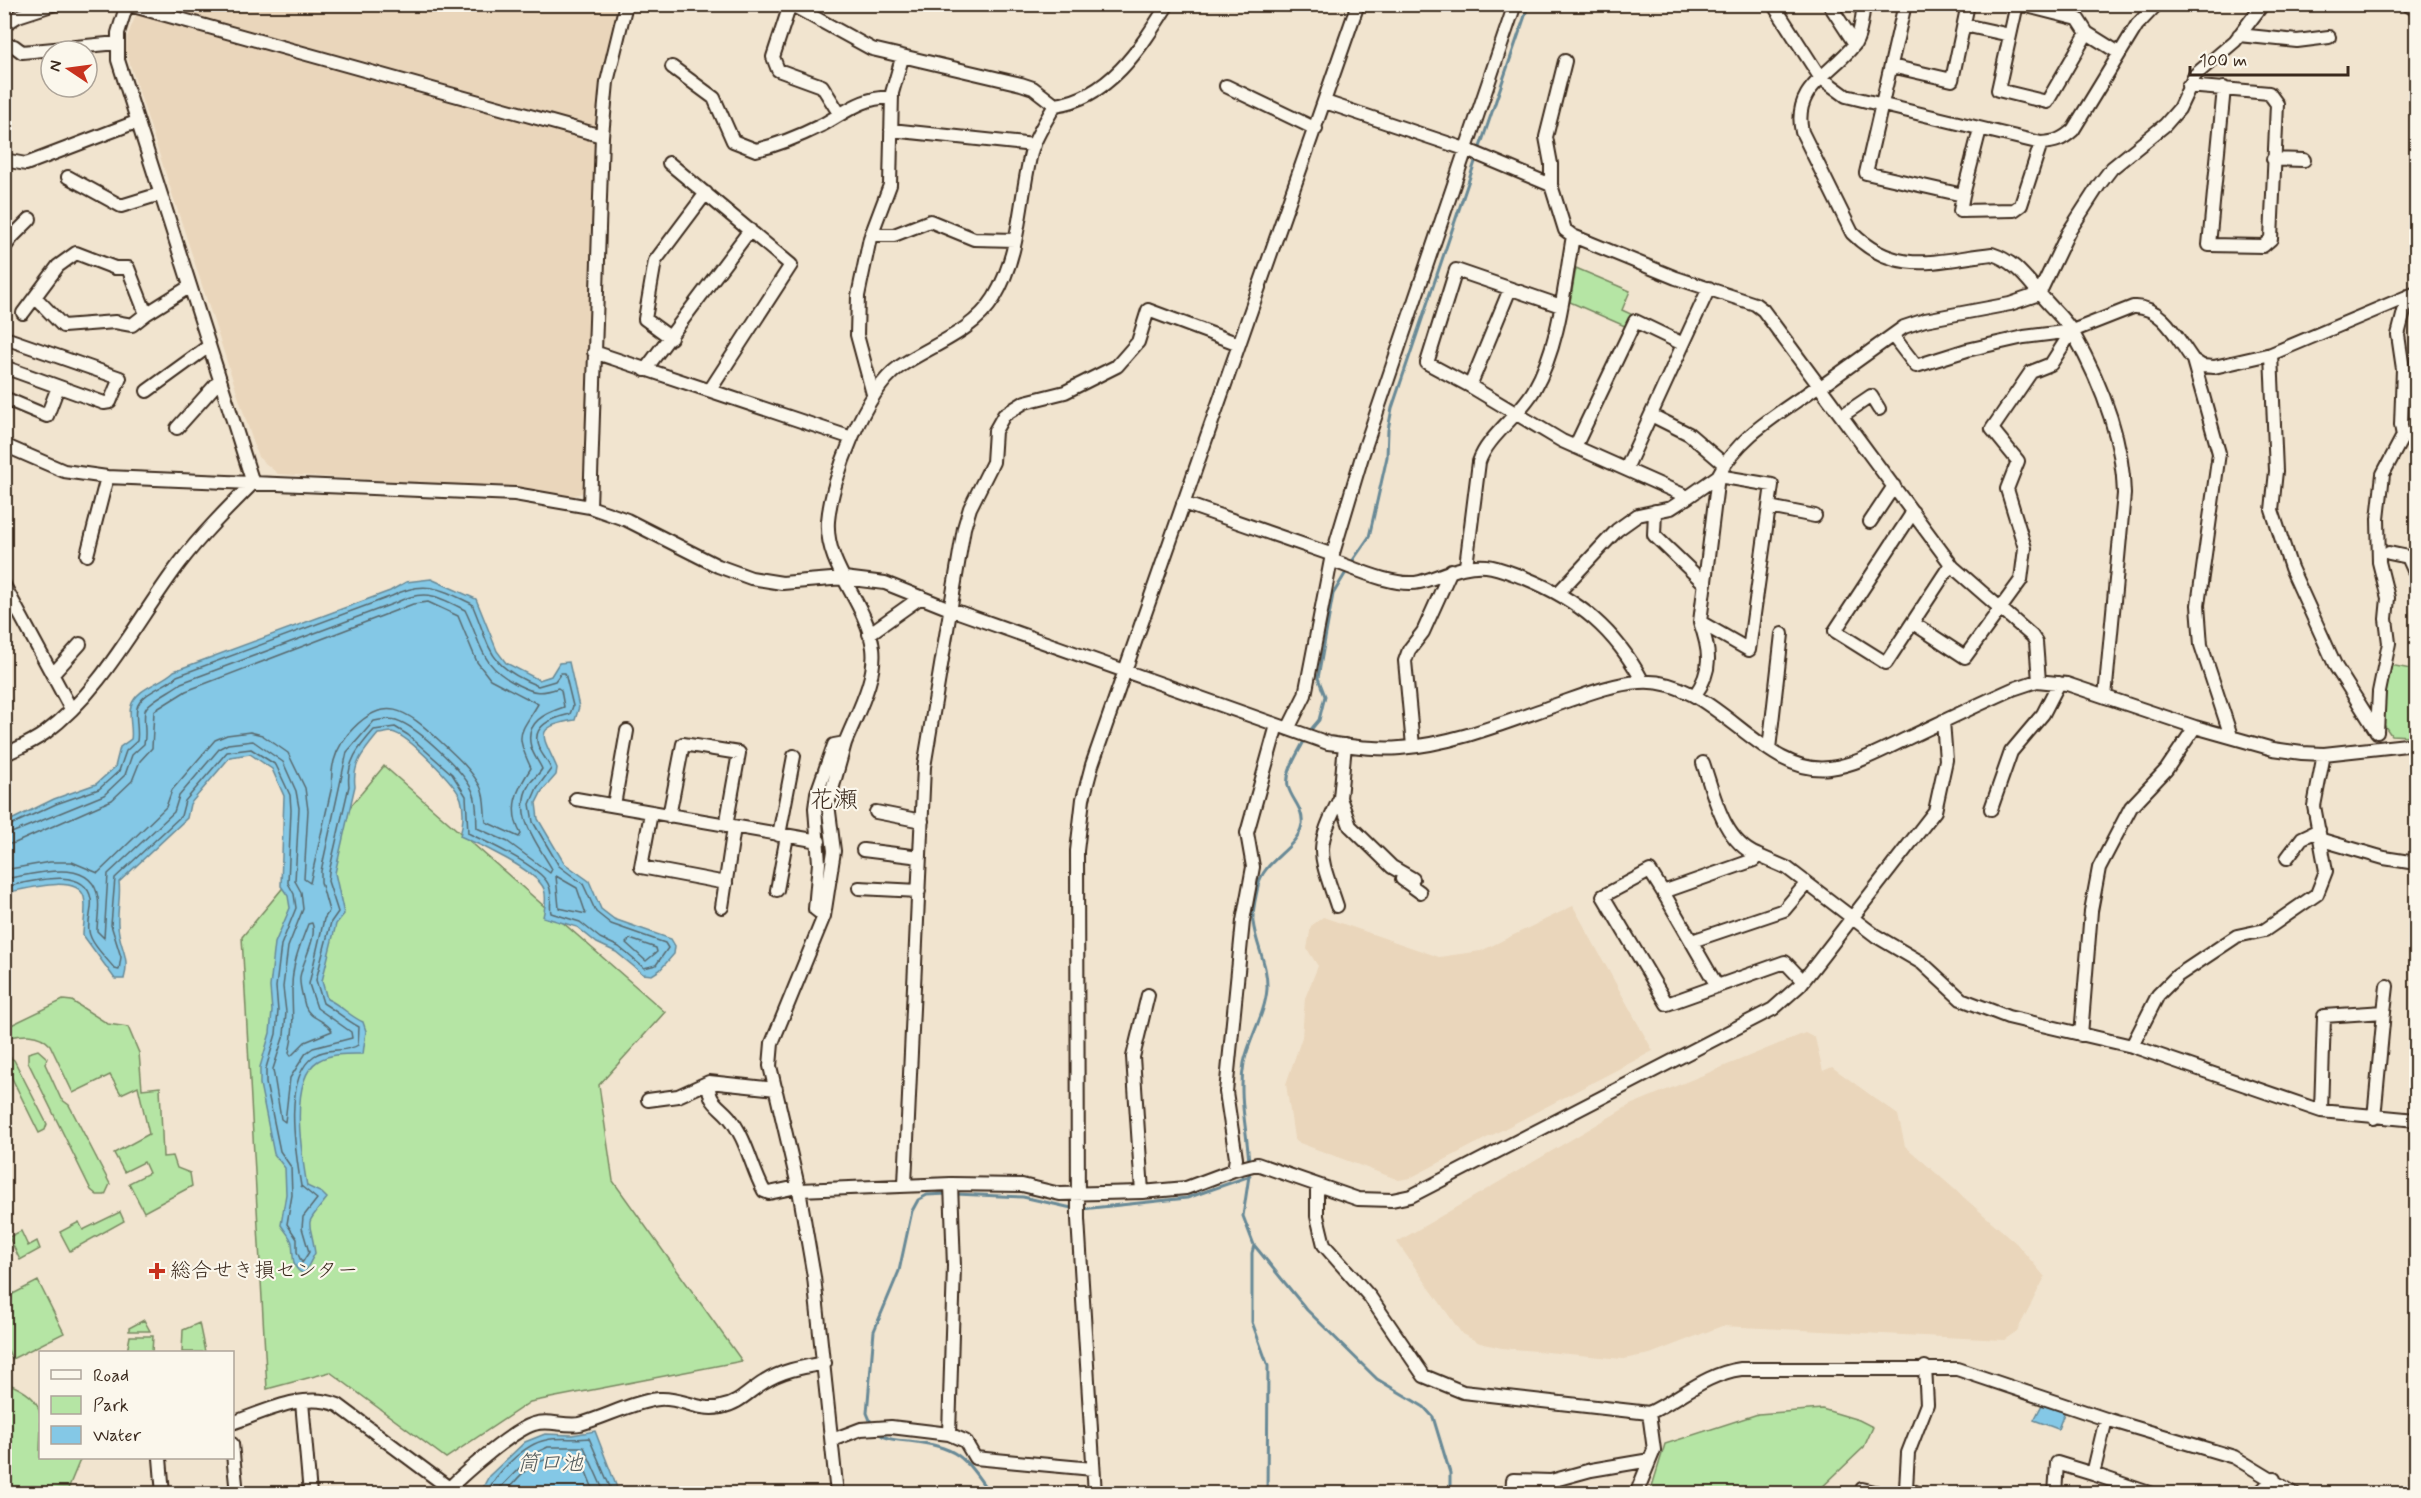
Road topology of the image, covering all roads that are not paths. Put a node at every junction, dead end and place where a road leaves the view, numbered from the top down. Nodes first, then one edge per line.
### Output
1 (55, 4) edge
2 (626, 4) edge
3 (1168, 4) edge
4 (1358, 4) edge
5 (1515, 4) edge
6 (1773, 4) edge
7 (1829, 4) edge
8 (1864, 4) edge
9 (1905, 4) edge
10 (1968, 4) edge
11 (2018, 4) edge
12 (2157, 4) edge
13 (2263, 4) edge
14 (2408, 4) edge
15 (127, 5) edge
16 (790, 5) edge
17 (2416, 10) edge
18 (4, 25) edge
19 (1964, 25) junction
20 (2087, 33) junction
21 (2010, 35) junction
22 (2239, 35) junction
23 (2329, 37) dead end
24 (118, 43) junction
25 (1855, 44) junction
26 (4, 46) edge
27 (2119, 53) junction
28 (902, 58) junction
29 (1565, 61) dead end
30 (1891, 66) junction
31 (672, 67) dead end
32 (1820, 77) junction
33 (1226, 86) dead end
34 (2188, 86) junction
35 (2224, 88) junction
36 (892, 98) junction
37 (1325, 102) junction
38 (1055, 105) junction
39 (1882, 106) junction
40 (839, 113) junction
41 (136, 122) junction
42 (1316, 129) junction
43 (1980, 129) junction
44 (891, 130) junction
45 (602, 136) junction
46 (2041, 142) junction
47 (1034, 146) junction
48 (1468, 150) junction
49 (2273, 159) junction
50 (4, 160) edge
51 (2304, 160) dead end
52 (669, 164) dead end
53 (68, 177) dead end
54 (1551, 185) junction
55 (706, 193) junction
56 (160, 194) junction
57 (1963, 195) junction
58 (30, 219) dead end
59 (750, 230) junction
60 (9, 232) edge
61 (871, 235) junction
62 (1573, 236) junction
63 (1015, 240) junction
64 (4, 248) edge
65 (189, 287) junction
66 (1709, 288) junction
67 (1510, 289) junction
68 (2039, 294) junction
69 (2412, 295) edge
70 (35, 297) junction
71 (1561, 306) junction
72 (23, 313) dead end
73 (146, 314) junction
74 (2072, 331) junction
75 (1893, 336) junction
76 (670, 338) junction
77 (5, 340) edge
78 (1239, 344) junction
79 (1683, 344) junction
80 (209, 346) junction
81 (594, 352) junction
82 (2271, 354) junction
83 (2193, 360) junction
84 (4, 367) edge
85 (645, 370) junction
86 (220, 380) junction
87 (1470, 386) junction
88 (1822, 386) junction
89 (58, 387) junction
90 (710, 390) junction
91 (147, 391) dead end
92 (873, 394) junction
93 (4, 398) edge
94 (1879, 409) dead end
95 (1517, 415) junction
96 (1843, 415) junction
97 (1651, 416) junction
98 (177, 428) dead end
99 (2416, 435) edge
100 (2403, 436) junction
101 (852, 438) junction
102 (4, 445) edge
103 (1575, 447) junction
104 (1724, 464) junction
105 (1626, 469) junction
106 (1718, 476) junction
107 (107, 477) junction
108 (253, 483) junction
109 (1894, 486) junction
110 (1688, 497) junction
111 (1183, 503) junction
112 (590, 507) junction
113 (1769, 507) junction
114 (1655, 511) junction
115 (1913, 512) junction
116 (1815, 516) dead end
117 (1870, 522) dead end
118 (2389, 553) dead end
119 (87, 555) dead end
120 (1332, 558) junction
121 (1951, 564) junction
122 (1466, 566) junction
123 (1451, 570) junction
124 (2416, 575) edge
125 (844, 578) junction
126 (1705, 584) junction
127 (4, 585) edge
128 (1559, 592) junction
129 (921, 597) junction
130 (2000, 607) junction
131 (950, 609) junction
132 (1700, 622) junction
133 (1913, 623) junction
134 (868, 634) junction
135 (1782, 634) dead end
136 (80, 644) dead end
137 (1125, 670) junction
138 (53, 674) junction
139 (2039, 681) junction
140 (1643, 682) junction
141 (2059, 683) junction
142 (1695, 695) junction
143 (2105, 697) junction
144 (71, 709) junction
145 (1943, 721) junction
146 (1283, 727) junction
147 (2195, 727) junction
148 (627, 731) dead end
149 (2377, 732) junction
150 (2231, 736) junction
151 (845, 743) junction
152 (2416, 744) edge
153 (1346, 746) junction
154 (1413, 746) junction
155 (2386, 747) junction
156 (1769, 748) junction
157 (2324, 754) junction
158 (4, 755) edge
159 (794, 756) dead end
160 (1703, 764) dead end
161 (1340, 798) junction
162 (576, 799) dead end
163 (614, 806) junction
164 (1990, 809) dead end
165 (876, 812) dead end
166 (651, 813) junction
167 (669, 816) junction
168 (922, 821) junction
169 (730, 826) junction
170 (2321, 835) junction
171 (783, 836) junction
172 (819, 841) junction
173 (863, 850) dead end
174 (1757, 855) junction
175 (920, 857) junction
176 (2287, 858) dead end
177 (2416, 863) edge
178 (1392, 867) junction
179 (1413, 879) dead end
180 (726, 883) junction
181 (1806, 884) junction
182 (859, 888) dead end
183 (777, 890) dead end
184 (919, 891) junction
185 (1420, 892) dead end
186 (1663, 892) junction
187 (1336, 906) dead end
188 (722, 907) dead end
189 (824, 916) junction
190 (1853, 920) junction
191 (1692, 941) junction
192 (1803, 981) junction
193 (1717, 986) junction
194 (2387, 986) dead end
195 (1148, 995) dead end
196 (2384, 1012) junction
197 (2081, 1035) junction
198 (2132, 1046) junction
199 (709, 1082) junction
200 (776, 1089) junction
201 (648, 1100) dead end
202 (2321, 1111) junction
203 (2374, 1118) junction
204 (2416, 1120) edge
205 (1246, 1167) junction
206 (905, 1184) junction
207 (951, 1184) junction
208 (1317, 1186) junction
209 (798, 1188) junction
210 (1142, 1192) junction
211 (1079, 1197) junction
212 (825, 1363) junction
213 (1925, 1367) junction
214 (302, 1402) junction
215 (1649, 1413) junction
216 (2106, 1419) junction
217 (234, 1422) edge
218 (948, 1434) junction
219 (832, 1440) junction
220 (160, 1459) edge
221 (234, 1459) edge
222 (1650, 1460) junction
223 (1093, 1469) junction
224 (2093, 1474) junction
225 (2274, 1479) junction
226 (447, 1491) edge
227 (1904, 1491) edge
228 (163, 1494) edge
229 (237, 1494) edge
230 (309, 1494) edge
231 (837, 1494) edge
232 (1095, 1494) edge
233 (1512, 1494) edge
234 (1636, 1494) edge
235 (1862, 1494) edge
236 (1883, 1494) edge
237 (1920, 1494) edge
238 (2055, 1494) edge
239 (2152, 1494) edge
240 (2258, 1494) edge
241 (2295, 1494) edge

1 - 18 street
2 - 45 street
3 - 38 street
4 - 37 street
5 - 48 street
6 - 32 street
7 - 25 street
8 - 25 street
9 - 30 street
10 - 19 street
11 - 20 street
11 - 21 street
12 - 27 street
13 - 22 street
14 - 17 street
15 - 24 street
15 - 45 street
16 - 28 street
16 - 40 street
19 - 21 street
19 - 30 street
20 - 21 street
20 - 27 street
22 - 23 street
22 - 34 street
24 - 26 street
24 - 41 street
25 - 32 street
27 - 46 street
28 - 36 street
28 - 38 street
29 - 54 street
30 - 39 street
31 - 40 street
32 - 39 street
32 - 68 street
33 - 42 street
34 - 35 street
34 - 68 street
35 - 49 street
35 - 49 street
36 - 40 street
36 - 44 street
37 - 42 street
37 - 48 street
38 - 47 street
39 - 43 street
39 - 57 street
41 - 50 street
41 - 56 street
42 - 78 street
43 - 46 street
43 - 57 street
44 - 47 street
44 - 61 street
45 - 81 street
46 - 57 street
47 - 63 street
48 - 54 street
48 - 120 street
49 - 51 street
52 - 55 street
53 - 56 street
54 - 62 street
55 - 59 street
55 - 76 street
56 - 65 street
58 - 60 street
59 - 76 street
59 - 90 street
60 - 64 street
61 - 63 street
61 - 92 street
62 - 66 street
62 - 71 street
63 - 92 street
65 - 73 street
65 - 80 street
66 - 79 street
66 - 88 street
67 - 71 street
67 - 87 street
67 - 87 street
68 - 74 street
68 - 75 street
69 - 82 street
69 - 100 street
70 - 72 street
70 - 73 street
70 - 73 street
71 - 95 street
74 - 75 street
74 - 83 street
74 - 130 street
74 - 143 street
75 - 88 street
76 - 85 street
77 - 89 street
78 - 111 street
78 - 131 street
79 - 97 street
79 - 103 street
80 - 86 street
80 - 91 street
81 - 85 street
81 - 112 street
82 - 83 street
82 - 149 street
83 - 150 street
84 - 89 street
85 - 90 street
86 - 98 street
86 - 108 street
87 - 95 street
88 - 96 street
88 - 104 street
89 - 93 street
90 - 101 street
92 - 101 street
94 - 96 street
95 - 103 street
95 - 122 street
96 - 109 street
97 - 104 street
97 - 105 street
99 - 100 street
100 - 149 street
101 - 125 street
102 - 107 street
103 - 105 street
104 - 106 street
105 - 110 street
106 - 110 street
106 - 113 street
106 - 126 street
107 - 108 street
107 - 119 street
108 - 112 street
108 - 144 street
109 - 115 street
109 - 117 street
110 - 114 street
111 - 120 street
111 - 137 street
112 - 125 street
113 - 116 street
113 - 132 street
114 - 126 street
114 - 128 street
115 - 121 street
115 - 133 street
118 - 124 street
120 - 123 street
120 - 146 street
121 - 130 street
121 - 133 street
122 - 123 street
122 - 128 street
123 - 154 street
125 - 129 street
125 - 134 street
126 - 132 street
127 - 138 street
128 - 140 street
129 - 131 street
129 - 134 street
130 - 133 street
130 - 139 street
131 - 137 street
131 - 168 street
132 - 142 street
134 - 151 street
135 - 156 street
136 - 138 street
137 - 146 street
137 - 211 street
138 - 144 street
139 - 141 street
139 - 145 street
140 - 142 street
140 - 154 street
141 - 143 street
141 - 164 street
142 - 156 street
143 - 147 street
144 - 158 street
145 - 156 street
145 - 190 street
146 - 153 street
146 - 205 street
147 - 150 street
147 - 197 street
148 - 163 street
149 - 155 street
150 - 157 street
151 - 172 street
151 - 189 street
152 - 155 street
153 - 154 street
153 - 161 street
155 - 157 street
157 - 170 street
159 - 171 street
160 - 174 street
161 - 178 street
161 - 187 street
162 - 163 street
163 - 166 street
165 - 168 street
166 - 167 street
166 - 180 street
167 - 169 street
167 - 169 street
168 - 175 street
169 - 171 street
169 - 180 street
170 - 176 street
170 - 177 street
170 - 198 street
171 - 172 street
171 - 183 street
172 - 189 street
173 - 175 street
174 - 181 street
174 - 186 street
175 - 184 street
178 - 179 street
178 - 185 street
180 - 188 street
181 - 190 street
181 - 191 street
182 - 184 street
184 - 206 street
186 - 191 street
186 - 193 street
189 - 200 street
190 - 192 street
190 - 197 street
191 - 193 street
192 - 193 street
192 - 208 street
194 - 196 street
195 - 210 street
196 - 202 street
196 - 203 street
197 - 198 street
198 - 202 street
199 - 200 street
199 - 201 street
199 - 209 street
200 - 209 street
202 - 203 street
203 - 204 street
205 - 208 street
205 - 210 street
206 - 207 street
206 - 209 street
207 - 211 street
207 - 218 street
208 - 215 street
209 - 212 street
210 - 211 street
211 - 223 street
212 - 219 street
212 - 226 street
213 - 215 street
213 - 216 street
213 - 227 street
214 - 217 street
214 - 226 street
214 - 230 street
215 - 222 street
216 - 224 street
216 - 225 street
218 - 219 street
218 - 223 street
219 - 231 street
220 - 228 street
221 - 229 street
222 - 233 street
222 - 234 street
223 - 232 street
224 - 238 street
224 - 239 street
225 - 240 street
225 - 241 street
227 - 237 street
235 - 236 street

